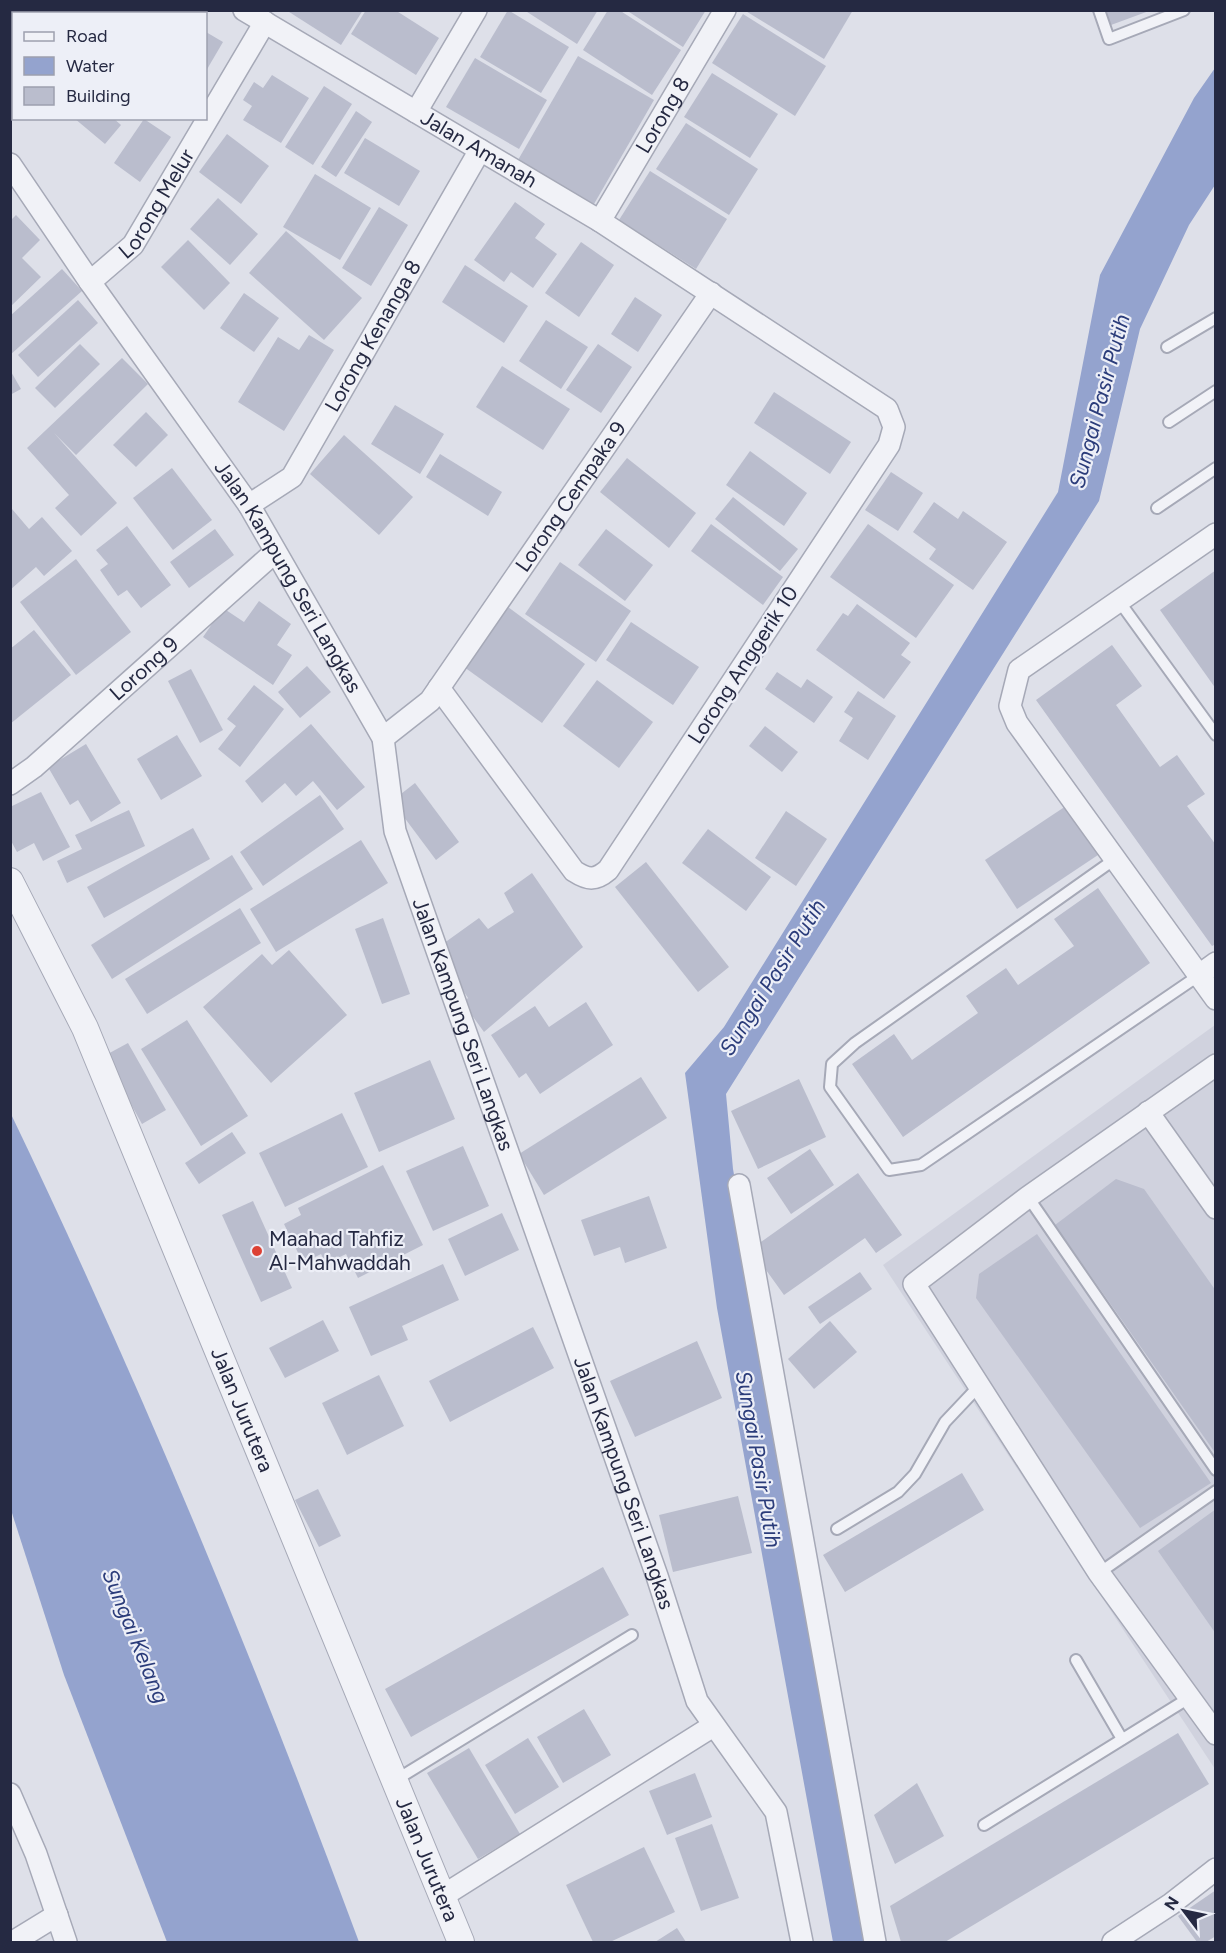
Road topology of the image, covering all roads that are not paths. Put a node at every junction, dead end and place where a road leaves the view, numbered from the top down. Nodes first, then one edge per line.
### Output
1 (244, 10) edge
2 (476, 10) edge
3 (725, 10) edge
4 (1099, 10) edge
5 (1184, 10) edge
6 (265, 22) junction
7 (416, 112) junction
8 (207, 120) edge
9 (207, 120) edge
10 (480, 150) junction
11 (10, 164) edge
12 (600, 221) junction
13 (90, 282) junction
14 (711, 293) junction
15 (1215, 318) edge
16 (1167, 347) dead end
17 (1215, 391) edge
18 (1169, 422) dead end
19 (1215, 468) edge
20 (255, 501) junction
21 (1157, 507) dead end
22 (1215, 534) edge
23 (275, 552) junction
24 (1119, 601) junction
25 (434, 695) junction
26 (1215, 735) edge
27 (383, 738) junction
28 (10, 784) edge
29 (1115, 859) junction
30 (10, 881) edge
31 (1207, 970) edge
32 (1215, 999) edge
33 (1215, 1065) edge
34 (1148, 1112) junction
35 (739, 1185) dead end
36 (1028, 1197) junction
37 (1215, 1208) edge
38 (979, 1386) junction
39 (1215, 1470) edge
40 (1215, 1491) edge
41 (837, 1529) dead end
42 (1099, 1574) junction
43 (632, 1635) dead end
44 (1076, 1660) dead end
45 (1189, 1698) junction
46 (713, 1726) junction
47 (1215, 1734) edge
48 (1122, 1739) junction
49 (394, 1781) junction
50 (10, 1794) edge
51 (984, 1825) dead end
52 (1215, 1869) edge
53 (441, 1897) junction
54 (57, 1915) junction
55 (13, 1942) edge
56 (66, 1942) edge
57 (460, 1942) edge
58 (802, 1942) edge
59 (875, 1942) edge
60 (1113, 1942) edge

1 - 6 street, Jalan Amanah
2 - 7 street
3 - 12 street, Lorong 8
4 - 5 lane
6 - 7 street, Jalan Amanah
6 - 8 street, Lorong Melur
7 - 10 street, Jalan Amanah
9 - 13 street, Lorong Melur
10 - 12 street, Jalan Amanah
10 - 20 street, Lorong Kenanga 8
11 - 13 street, Jalan Kampung Seri Langkas
12 - 14 street, Jalan Amanah
13 - 20 street, Jalan Kampung Seri Langkas
14 - 25 street, Lorong Cempaka 9
14 - 25 street, Lorong Anggerik 10
15 - 16 lane
17 - 18 lane
19 - 21 lane
20 - 23 street, Jalan Kampung Seri Langkas
22 - 24 street
23 - 27 street, Jalan Kampung Seri Langkas
23 - 28 street, Lorong 9
24 - 26 lane
24 - 29 street
25 - 27 street, Lorong Cempaka 9
27 - 46 street, Jalan Kampung Seri Langkas
29 - 31 street
29 - 31 lane
30 - 49 street, Jalan Jurutera
31 - 32 street
33 - 34 street
34 - 36 street
34 - 37 street
35 - 59 street
36 - 38 street
36 - 39 lane
38 - 41 lane
38 - 42 street
40 - 42 lane
42 - 45 street
43 - 49 lane
44 - 48 lane
45 - 47 street
45 - 48 lane
46 - 53 street
46 - 58 street, Jalan Kampung Seri Langkas
48 - 51 lane
49 - 53 street, Jalan Jurutera
50 - 54 street
52 - 60 street
53 - 57 street, Jalan Jurutera
54 - 55 street
54 - 56 street

